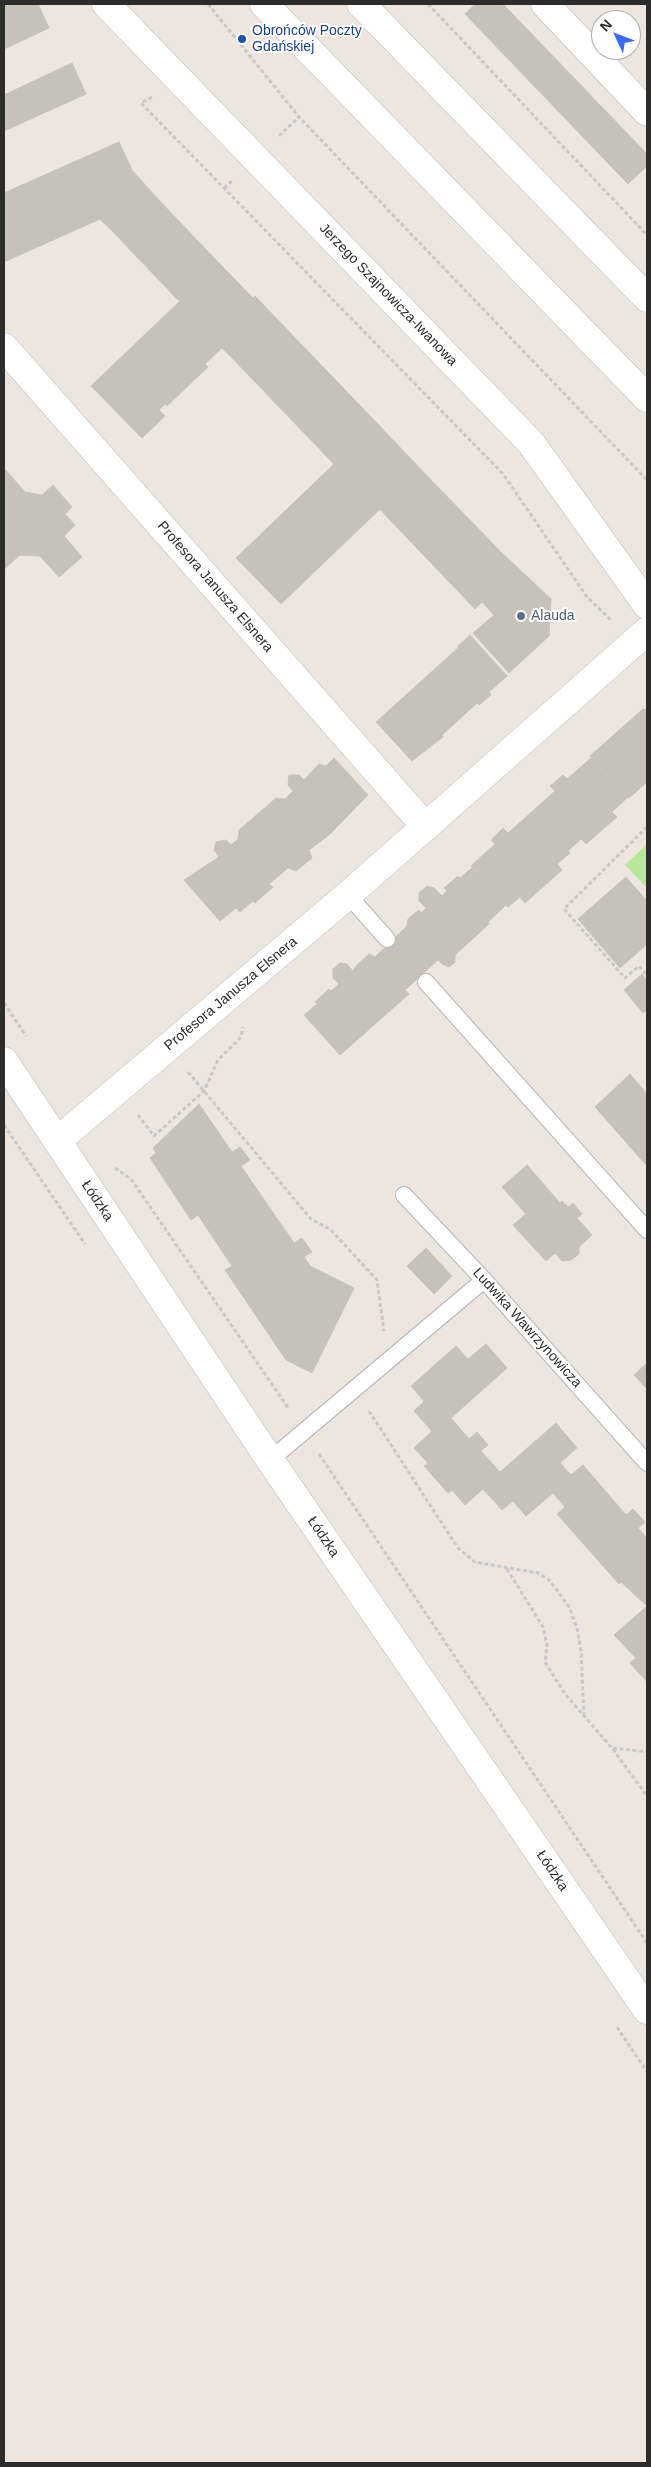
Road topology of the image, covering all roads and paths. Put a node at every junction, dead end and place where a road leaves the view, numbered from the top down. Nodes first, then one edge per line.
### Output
1 (106, 4) edge
2 (208, 4) edge
3 (264, 4) edge
4 (361, 4) edge
5 (428, 4) edge
6 (545, 4) edge
7 (182, 83) junction
8 (647, 112) edge
9 (647, 235) edge
10 (647, 298) edge
11 (4, 348) edge
12 (647, 398) edge
13 (647, 480) edge
14 (647, 605) edge
15 (640, 637) edge
16 (647, 826) edge
17 (426, 827) junction
18 (348, 895) junction
19 (387, 939) dead end
20 (647, 975) edge
21 (426, 982) dead end
22 (4, 1003) edge
23 (32, 1045) dead end
24 (168, 1048) junction
25 (4, 1061) edge
26 (57, 1141) junction
27 (112, 1166) dead end
28 (404, 1195) dead end
29 (647, 1230) edge
30 (484, 1280) junction
31 (388, 1361) junction
32 (354, 1389) junction
33 (305, 1432) junction
34 (270, 1460) junction
35 (647, 1463) edge
36 (507, 1569) junction
37 (584, 1716) junction
38 (612, 1748) junction
39 (647, 1752) edge
40 (647, 1796) edge
41 (647, 1943) edge
42 (647, 2010) edge

1 - 7 street, Jerzego Szajnowicza-Iwanowa
2 - 13 path
3 - 12 street
4 - 10 street
5 - 9 path
6 - 8 street
7 - 14 street, Jerzego Szajnowicza-Iwanowa
7 - 15 path
11 - 17 street, Profesora Janusza Elsnera
15 - 17 street, Profesora Janusza Elsnera
16 - 20 path
17 - 18 street, Profesora Janusza Elsnera
18 - 19 lane
18 - 24 street, Profesora Janusza Elsnera
21 - 29 lane
22 - 23 path
24 - 26 street, Profesora Janusza Elsnera
24 - 31 path
25 - 26 street, Łódzka
26 - 34 street, Łódzka
27 - 33 path
28 - 30 lane, Ludwika Wawrzynowicza
30 - 31 lane
30 - 35 lane, Ludwika Wawrzynowicza
31 - 32 lane
32 - 33 lane
32 - 36 path
33 - 34 lane
33 - 41 path
34 - 42 street, Łódzka
36 - 37 path
36 - 37 path
37 - 38 path
38 - 39 path
38 - 40 path

